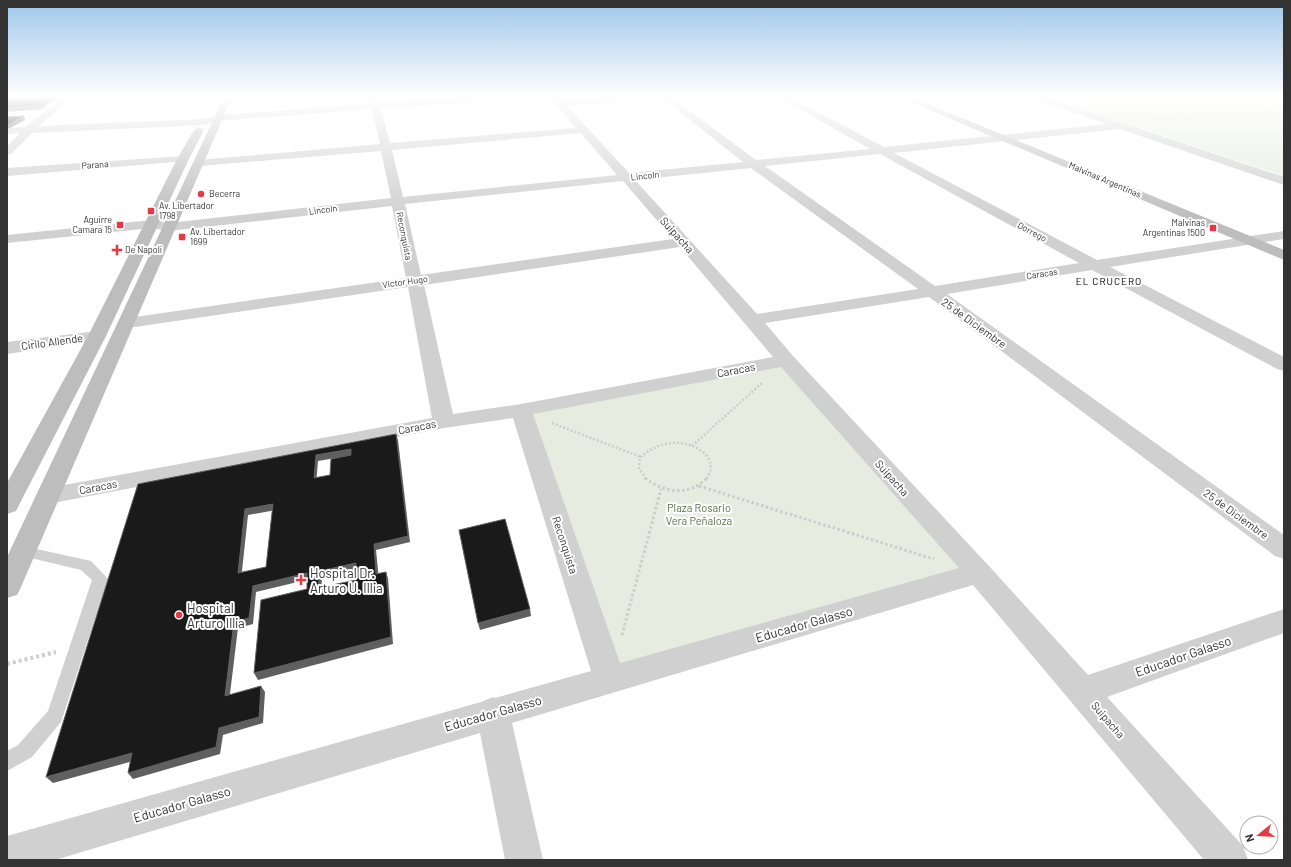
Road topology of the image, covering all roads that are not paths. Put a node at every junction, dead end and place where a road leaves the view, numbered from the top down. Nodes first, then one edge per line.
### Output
1 (22, 137) edge
2 (195, 137) edge
3 (207, 137) edge
4 (384, 137) edge
5 (497, 137) edge
6 (591, 137) edge
7 (719, 137) edge
8 (858, 137) edge
9 (1010, 137) edge
10 (1155, 137) edge
11 (1005, 138) junction
12 (386, 147) junction
13 (883, 151) junction
14 (7, 152) edge
15 (183, 159) junction
16 (199, 162) junction
17 (755, 165) junction
18 (7, 172) edge
19 (627, 178) junction
20 (1284, 181) edge
21 (398, 201) junction
22 (152, 224) junction
23 (169, 227) junction
24 (1284, 235) edge
25 (7, 239) edge
26 (1249, 240) junction
27 (683, 242) junction
28 (1284, 255) edge
29 (1094, 265) junction
30 (413, 281) junction
31 (932, 291) junction
32 (753, 320) junction
33 (128, 323) junction
34 (97, 336) junction
35 (7, 348) edge
36 (786, 360) junction
37 (1284, 365) edge
38 (520, 410) junction
39 (444, 422) junction
40 (48, 496) junction
41 (7, 505) edge
42 (1284, 549) edge
43 (23, 551) junction
44 (979, 573) junction
45 (7, 587) edge
46 (1284, 621) edge
47 (610, 680) junction
48 (1082, 691) junction
49 (493, 712) junction
50 (7, 762) edge
51 (7, 855) edge
52 (524, 860) edge
53 (1230, 860) edge

1 - 14 street
2 - 15 main road
3 - 16 main road
4 - 12 street, Reconquista
5 - 12 street
6 - 19 street, Suipacha
7 - 17 street, 25 de Diciembre
8 - 13 street, Dorrego
9 - 11 street, Lincoln
10 - 20 street
11 - 13 street, Lincoln
11 - 26 main road, Malvinas Argentinas
12 - 16 street
12 - 21 street, Reconquista
13 - 17 street, Lincoln
13 - 29 street, Dorrego
15 - 18 street, Parana
15 - 22 main road
16 - 23 main road
17 - 19 street, Lincoln
17 - 31 street, 25 de Diciembre
19 - 21 street, Lincoln
19 - 27 street, Suipacha
21 - 23 street, Lincoln
21 - 30 street, Reconquista
22 - 23 street, Lincoln
22 - 25 street, Lincoln
22 - 34 main road
23 - 33 main road
24 - 26 street, Caracas
26 - 28 main road, Malvinas Argentinas
26 - 29 street, Caracas
27 - 30 street, Victor Hugo
27 - 32 street, Suipacha
29 - 31 street, Caracas
29 - 37 street, Dorrego
30 - 33 street, Victor Hugo
30 - 39 street, Reconquista
31 - 32 street, Caracas
31 - 42 street, 25 de Diciembre
32 - 36 street, Suipacha
33 - 40 main road
34 - 35 street, Cirilo Allende
34 - 41 main road
36 - 38 street, Caracas
36 - 44 street, Suipacha
38 - 39 street, Caracas
38 - 47 street, Reconquista
39 - 40 street, Caracas
40 - 43 main road
43 - 45 main road
43 - 50 lane
44 - 47 street, Educador Galasso
44 - 48 street, Suipacha
46 - 48 street, Educador Galasso
47 - 49 street, Educador Galasso
48 - 53 street, Suipacha
49 - 51 street, Educador Galasso
49 - 52 street

